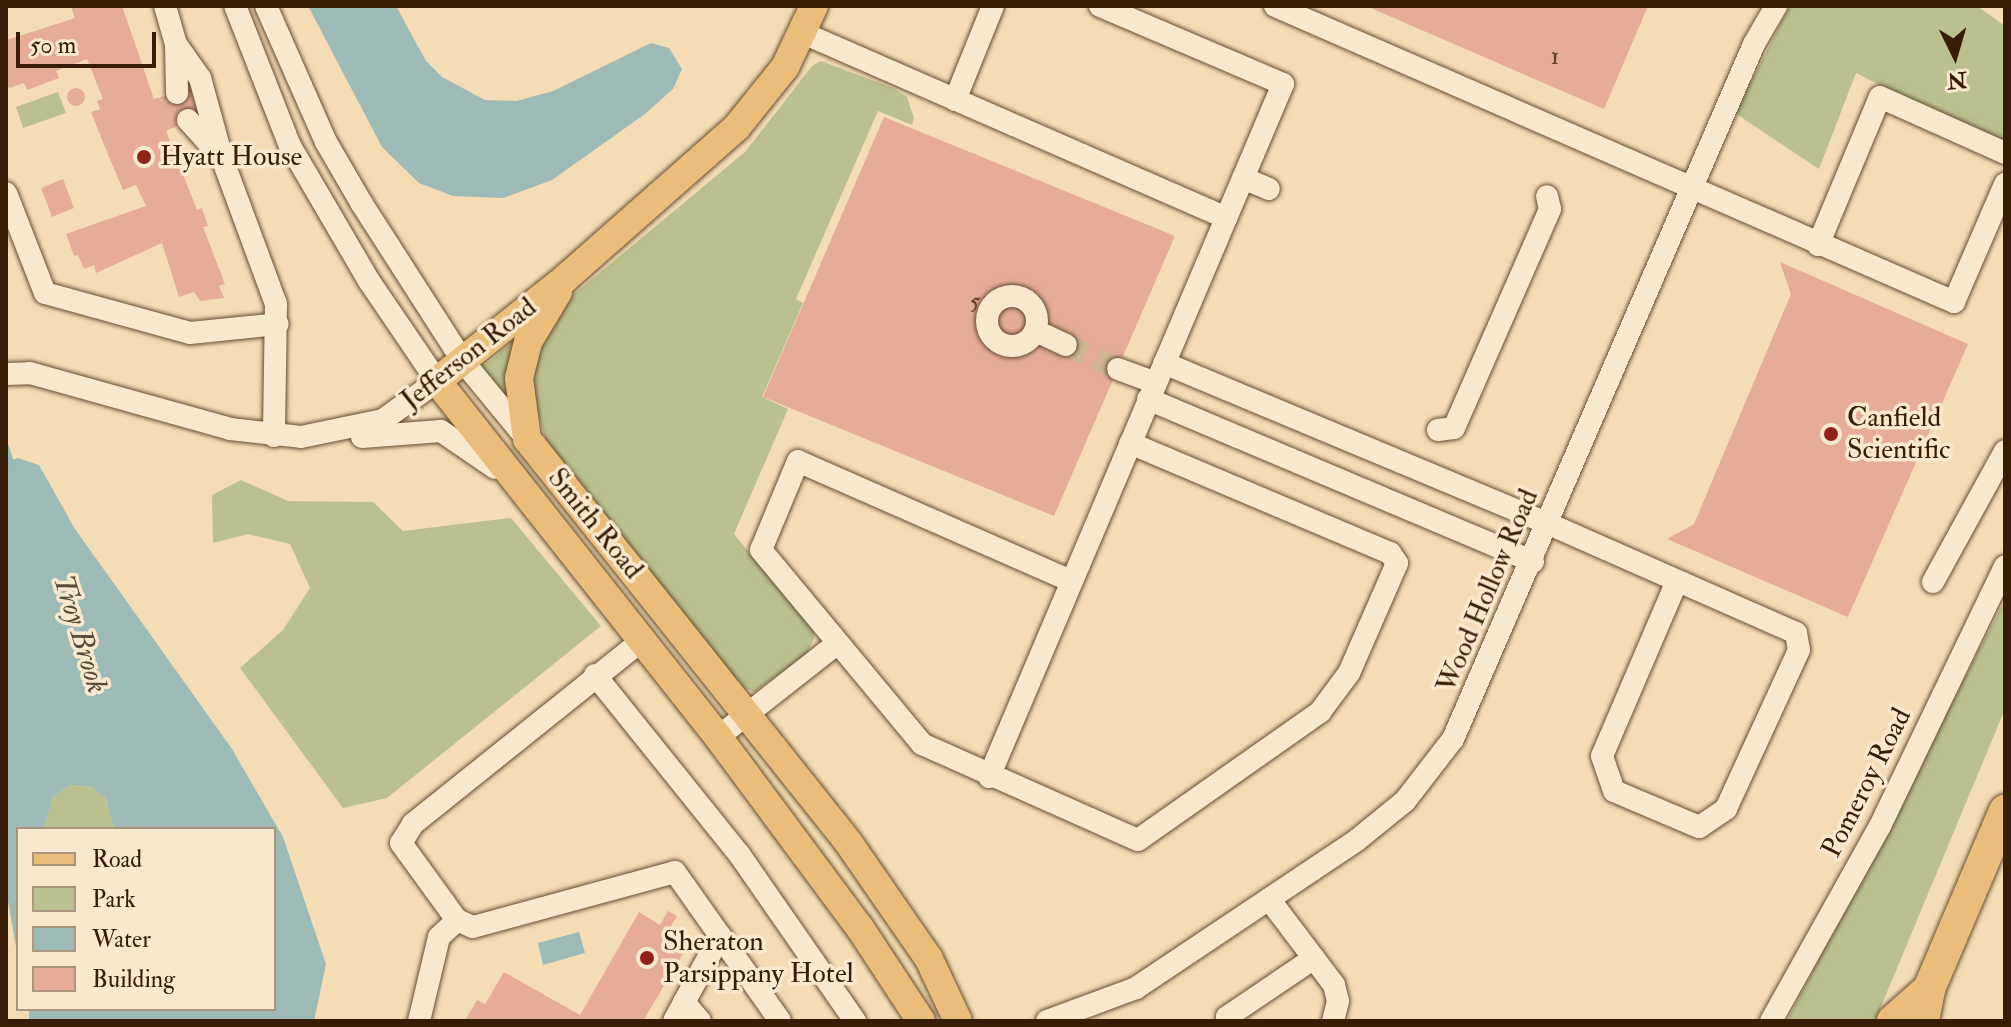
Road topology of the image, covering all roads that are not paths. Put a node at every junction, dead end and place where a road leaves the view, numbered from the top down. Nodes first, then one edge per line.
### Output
1 (165, 6) edge
2 (235, 6) edge
3 (266, 6) edge
4 (814, 6) edge
5 (993, 6) edge
6 (1100, 6) edge
7 (1275, 6) edge
8 (1776, 6) edge
9 (803, 33) junction
10 (176, 44) junction
11 (177, 93) dead end
12 (955, 100) junction
13 (188, 120) dead end
14 (2005, 153) edge
15 (222, 158) junction
16 (1243, 178) junction
17 (2005, 184) edge
18 (1269, 189) dead end
19 (1691, 191) junction
20 (6, 193) edge
21 (1547, 196) dead end
22 (1226, 218) junction
23 (1818, 245) junction
24 (566, 278) junction
25 (278, 324) junction
26 (1036, 331) dead end
27 (1066, 345) tunnel mouth
28 (462, 360) junction
29 (1118, 369) tunnel mouth
30 (6, 374) edge
31 (437, 381) junction
32 (1156, 382) junction
33 (1438, 430) dead end
34 (274, 436) junction
35 (301, 437) junction
36 (527, 439) junction
37 (1130, 443) junction
38 (2005, 451) edge
39 (517, 487) junction
40 (1549, 524) junction
41 (1533, 562) junction
42 (2005, 566) edge
43 (1071, 581) junction
44 (1677, 581) junction
45 (1933, 582) dead end
46 (640, 642) junction
47 (838, 643) junction
48 (595, 675) junction
49 (749, 713) junction
50 (718, 737) junction
51 (989, 777) junction
52 (2005, 811) edge
53 (1269, 899) junction
54 (457, 920) junction
55 (720, 936) junction
56 (1314, 958) junction
57 (1929, 989) junction
58 (679, 1011) edge
59 (419, 1021) edge
60 (700, 1021) edge
61 (780, 1021) edge
62 (855, 1021) edge
63 (921, 1021) edge
64 (958, 1021) edge
65 (1047, 1021) edge
66 (1230, 1021) edge
67 (1333, 1021) edge
68 (1771, 1021) edge
69 (1893, 1021) edge
70 (1923, 1021) edge

1 - 10 street
2 - 31 street, Smith Road
3 - 28 street, Smith Road
4 - 9 main road, Jefferson Road
5 - 12 street
6 - 16 street
7 - 19 street
8 - 19 street, Wood Hollow Road
9 - 12 street
9 - 24 main road, Jefferson Road
10 - 11 street
10 - 15 street
12 - 22 street
13 - 15 street
14 - 23 street
15 - 25 street
16 - 18 street
16 - 22 street
17 - 23 street
19 - 23 street
19 - 40 street, Wood Hollow Road
20 - 25 street
21 - 33 street
22 - 32 street
24 - 28 main road, Jefferson Road
24 - 36 main road
25 - 34 street
26 - 27 street
28 - 31 main road, Jefferson Road
28 - 36 street, Smith Road
29 - 32 street
30 - 34 street, Jefferson Road
31 - 35 street, Jefferson Road
31 - 39 main road, Smith Road
32 - 37 street
32 - 40 street
32 - 41 street
34 - 35 street, Jefferson Road
35 - 39 street
36 - 49 main road, Smith Road
37 - 43 street
37 - 51 street
38 - 45 street
39 - 46 main road, Smith Road
40 - 41 street, Wood Hollow Road
40 - 44 street
41 - 53 street, Wood Hollow Road
42 - 68 street, Pomeroy Road
43 - 47 street
43 - 51 street
44 - 44 street
46 - 48 street
46 - 50 main road, Smith Road
47 - 49 street
47 - 51 street
48 - 54 street
48 - 62 street
49 - 50 street
49 - 64 main road, Smith Road
50 - 63 main road, Smith Road
52 - 57 highway
53 - 56 street
53 - 65 street, Wood Hollow Road
54 - 55 street
54 - 59 street
55 - 58 street
55 - 61 street
56 - 66 street
56 - 67 street
57 - 69 highway
57 - 70 highway
58 - 60 street

